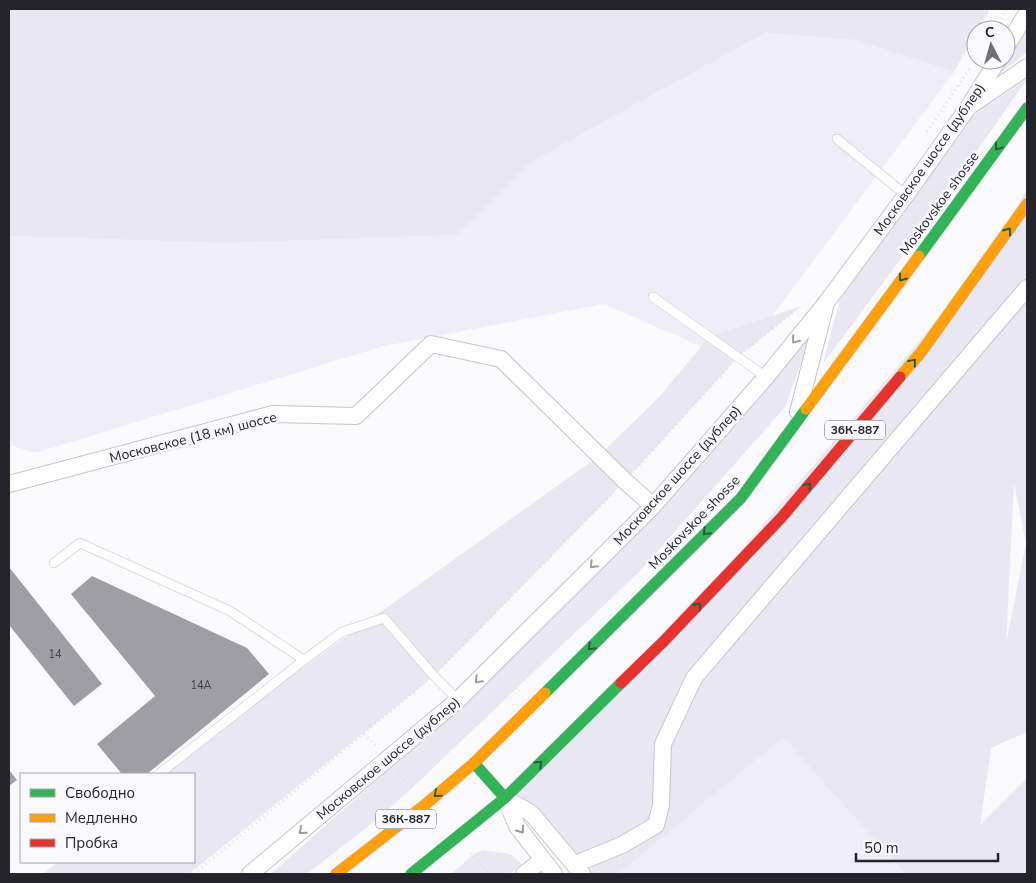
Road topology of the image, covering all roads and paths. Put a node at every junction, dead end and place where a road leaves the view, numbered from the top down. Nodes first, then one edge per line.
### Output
1 (1027, 13) edge
2 (1016, 31) edge
3 (1027, 68) edge
4 (992, 70) edge
5 (967, 108) junction
6 (1027, 108) edge
7 (836, 139) dead end
8 (906, 195) junction
9 (1027, 204) edge
10 (1027, 288) edge
11 (653, 297) dead end
12 (826, 302) junction
13 (766, 377) junction
14 (794, 426) junction
15 (9, 484) edge
16 (653, 506) junction
17 (54, 563) dead end
18 (304, 660) junction
19 (458, 700) junction
20 (474, 763) junction
21 (160, 773) edge
22 (505, 798) junction
23 (430, 859) junction
24 (542, 860) junction
25 (578, 869) edge
26 (250, 874) edge
27 (336, 874) edge
28 (411, 874) edge
29 (423, 874) edge
30 (524, 874) edge
31 (554, 874) edge

1 - 2 street
3 - 5 street
4 - 5 street, Московское шоссе (дублер)
5 - 8 street, Московское шоссе (дублер)
6 -> 14 main road, Moskovskoe shosse / 36К-887
7 - 8 lane
8 - 12 street, Московское шоссе (дублер)
22 -> 9 main road, 36К-887
10 - 25 street
11 - 13 lane
12 -> 13 street, Московское шоссе (дублер)
12 - 14 street
13 - 16 street, Московское шоссе (дублер)
14 -> 20 main road, Moskovskoe shosse / 36К-887
15 - 16 street, Московское (18 км) шоссе
16 -> 19 street, Московское шоссе (дублер)
17 - 18 lane
18 - 19 lane
18 - 21 lane
19 -> 26 street, Московское шоссе (дублер)
20 - 22 main road
20 -> 27 main road, Moskovskoe shosse / 36К-887
22 - 23 main road, 36К-887
22 -> 24 street
22 - 25 street
23 - 28 main road, 36К-887
23 - 29 street
24 - 30 street
24 - 31 street

